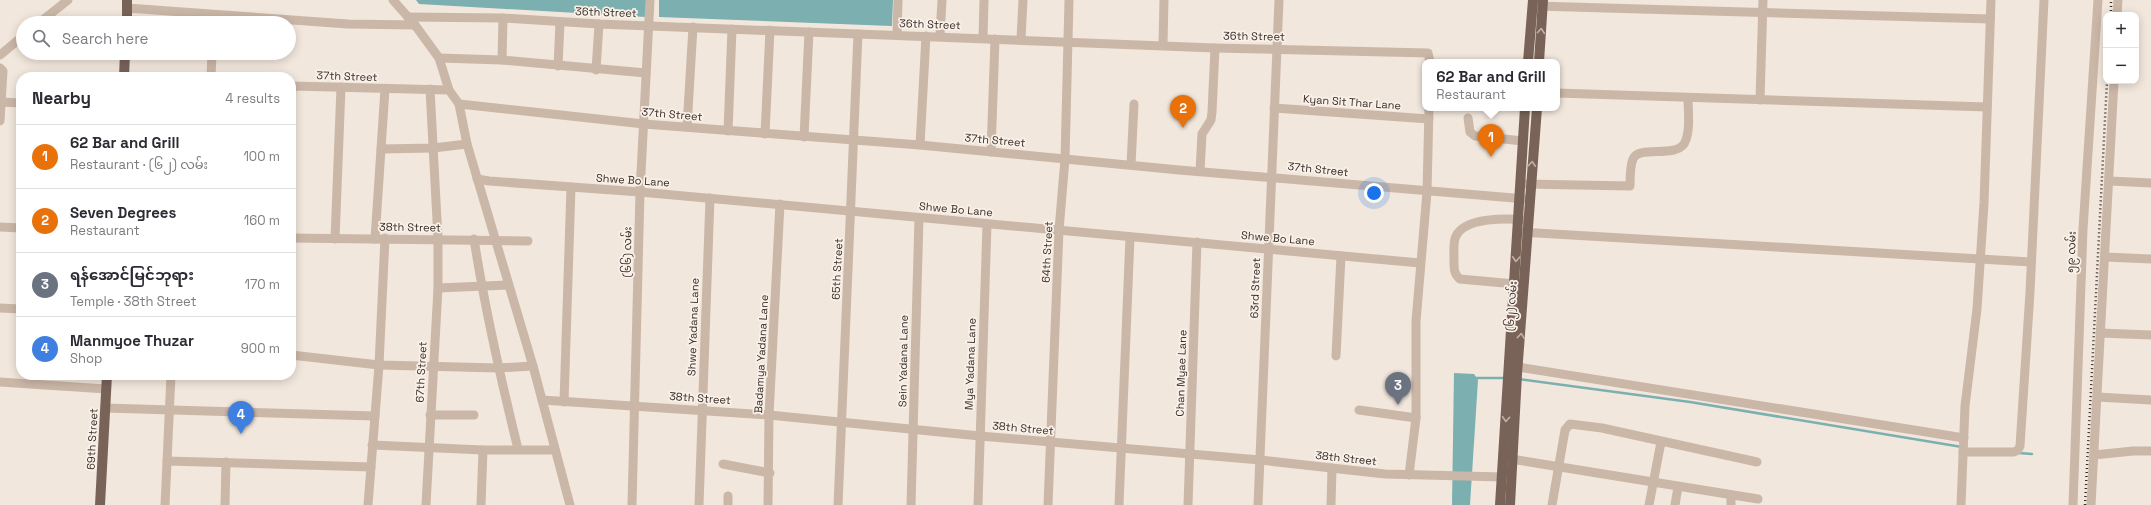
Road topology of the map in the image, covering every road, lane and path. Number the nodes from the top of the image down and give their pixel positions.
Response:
1 (68, 0) edge
2 (393, 0) edge
3 (650, 0) edge
4 (898, 0) edge
5 (942, 0) edge
6 (984, 0) edge
7 (1023, 0) edge
8 (1069, 0) edge
9 (1164, 0) edge
10 (1279, 0) edge
11 (1763, 0) edge
12 (1991, 0) edge
13 (2044, 0) edge
14 (2098, 0) edge
15 (2118, 0) edge
16 (1532, 3) edge
17 (1543, 3) edge
18 (127, 4) edge
19 (1763, 12) junction
20 (2117, 12) edge
21 (48, 16) edge
22 (127, 16) edge
23 (195, 16) edge
24 (408, 17) junction
25 (504, 18) junction
26 (1990, 19) junction
27 (296, 22) edge
28 (560, 23) junction
29 (599, 24) junction
30 (415, 25) junction
31 (648, 26) junction
32 (693, 27) junction
33 (732, 29) junction
34 (770, 30) junction
35 (809, 32) junction
36 (858, 34) junction
37 (897, 35) junction
38 (926, 36) junction
39 (940, 36) junction
40 (983, 38) junction
41 (995, 39) junction
42 (1021, 40) junction
43 (16, 41) edge
44 (1067, 41) junction
45 (1163, 44) junction
46 (1215, 48) junction
47 (1277, 49) junction
48 (0, 54) edge
49 (439, 58) junction
50 (1430, 58) edge
51 (1528, 59) edge
52 (1539, 59) edge
53 (125, 60) edge
54 (212, 60) edge
55 (502, 60) junction
56 (558, 66) junction
57 (0, 68) edge
58 (596, 70) junction
59 (124, 72) edge
60 (211, 72) edge
61 (646, 73) junction
62 (2114, 84) edge
63 (296, 86) edge
64 (340, 87) junction
65 (385, 89) junction
66 (430, 89) junction
67 (449, 90) junction
68 (1560, 93) edge
69 (1688, 98) junction
70 (1760, 100) junction
71 (1, 102) edge
72 (16, 103) edge
73 (459, 104) junction
74 (1134, 104) dead end
75 (1987, 107) junction
76 (1274, 108) junction
77 (1429, 111) edge
78 (1525, 111) edge
79 (1537, 111) edge
80 (1468, 118) dead end
81 (1429, 119) junction
82 (0, 121) edge
83 (644, 124) junction
84 (687, 128) junction
85 (728, 131) junction
86 (765, 134) junction
87 (804, 137) junction
88 (852, 141) junction
89 (1523, 141) junction
90 (467, 144) junction
91 (920, 145) junction
92 (433, 148) junction
93 (381, 149) junction
94 (991, 152) junction
95 (1065, 159) junction
96 (1131, 165) junction
97 (1200, 171) junction
98 (1271, 177) junction
99 (477, 178) junction
100 (2110, 181) junction
101 (2151, 183) edge
102 (1526, 184) junction
103 (1630, 186) junction
104 (1640, 186) dead end
105 (571, 188) junction
106 (640, 192) junction
107 (1427, 192) junction
108 (710, 198) junction
109 (1525, 199) junction
110 (780, 204) junction
111 (851, 211) junction
112 (919, 218) junction
113 (1524, 220) junction
114 (987, 224) junction
115 (0, 227) edge
116 (16, 228) edge
117 (1059, 230) junction
118 (1523, 232) junction
119 (1130, 237) junction
120 (296, 238) edge
121 (380, 238) junction
122 (335, 239) junction
123 (438, 240) junction
124 (474, 240) junction
125 (494, 240) junction
126 (528, 241) dead end
127 (1197, 242) junction
128 (1268, 249) junction
129 (1341, 256) junction
130 (2105, 257) junction
131 (2151, 259) edge
132 (1979, 260) junction
133 (2031, 262) junction
134 (1420, 263) junction
135 (1515, 284) junction
136 (508, 285) junction
137 (481, 286) junction
138 (438, 288) junction
139 (0, 308) edge
140 (16, 309) edge
141 (2100, 333) junction
142 (2151, 335) edge
143 (296, 356) edge
144 (1336, 356) dead end
145 (379, 365) junction
146 (533, 366) junction
147 (433, 367) junction
148 (498, 368) junction
149 (1514, 375) junction
150 (107, 380) edge
151 (171, 380) edge
152 (0, 382) edge
153 (106, 389) junction
154 (2097, 397) junction
155 (542, 400) junction
156 (2151, 400) edge
157 (564, 402) junction
158 (635, 406) junction
159 (105, 408) junction
160 (170, 410) junction
161 (702, 410) junction
162 (1359, 410) dead end
163 (430, 415) junction
164 (474, 415) dead end
165 (375, 416) junction
166 (769, 416) junction
167 (1416, 418) junction
168 (841, 423) junction
169 (914, 429) junction
170 (980, 436) junction
171 (1051, 442) junction
172 (1661, 442) junction
173 (372, 445) junction
174 (1963, 445) junction
175 (429, 448) junction
176 (518, 449) junction
177 (1121, 449) junction
178 (482, 450) junction
179 (555, 450) junction
180 (2151, 451) edge
181 (1191, 454) junction
182 (2094, 455) junction
183 (1508, 459) junction
184 (1260, 460) junction
185 (167, 461) junction
186 (226, 462) junction
187 (1757, 462) dead end
188 (724, 464) dead end
189 (1557, 466) junction
190 (371, 467) junction
191 (1332, 468) junction
192 (770, 473) junction
193 (1409, 475) junction
194 (1503, 477) junction
195 (1653, 483) junction
196 (1678, 487) junction
197 (1731, 495) junction
198 (1758, 499) dead end
199 (100, 505) edge
200 (164, 505) edge
201 (225, 505) edge
202 (368, 505) edge
203 (426, 505) edge
204 (481, 505) edge
205 (570, 505) edge
206 (632, 505) edge
207 (699, 505) edge
208 (768, 505) edge
209 (838, 505) edge
210 (911, 505) edge
211 (978, 505) edge
212 (1048, 505) edge
213 (1119, 505) edge
214 (1188, 505) edge
215 (1258, 505) edge
216 (1331, 505) edge
217 (1500, 505) edge
218 (1510, 505) edge
219 (1552, 505) edge
220 (1649, 505) edge
221 (1675, 505) edge
222 (1730, 505) edge
223 (1961, 505) edge
224 (2073, 505) edge
225 (2091, 505) edge

1 - 21 street
2 - 24 street
3 - 31 street, (၆၆) လမ်း
4 - 37 street
5 - 39 street
6 - 40 street
7 - 42 street
8 - 44 street, 64th Street
9 - 45 street
10 - 47 street, 63rd Street
11 - 19 street
12 - 26 street
13 - 133 street
14 - 224 street, ၅၉ လမ်း
15 - 20 street
16 - 17 street
16 - 51 main road
17 - 19 street
52 -> 17 main road
18 - 22 main road
18 - 23 street
19 - 26 street
19 - 70 street
24 - 25 street, 36th Street
24 - 30 street
25 - 28 street, 36th Street
25 - 55 street
26 - 75 street
27 - 30 street
28 - 29 street, 36th Street
28 - 56 street
29 - 31 street, 36th Street
29 - 58 street
30 - 49 street
31 - 32 street, 36th Street
31 - 61 street, (၆၆) လမ်း
32 - 33 street, 36th Street
32 - 84 street
33 - 34 street, 36th Street
33 - 85 street
34 - 35 street, 36th Street
34 - 86 street
35 - 36 street, 36th Street
35 - 87 street
36 - 37 street, 36th Street
36 - 88 street, 65th Street
37 - 38 street, 36th Street
38 - 39 street, 36th Street
38 - 91 street
39 - 40 street, 36th Street
40 - 41 street, 36th Street
41 - 42 street, 36th Street
41 - 94 street
42 - 44 street, 36th Street
43 - 48 street
44 - 45 street, 36th Street
44 - 95 street, 64th Street
45 - 46 street, 36th Street
46 - 47 street, 36th Street
46 - 97 street
47 - 50 street, 36th Street
47 - 76 street, 63rd Street
49 - 55 street
49 - 67 street
53 - 59 main road
54 - 60 street
55 - 56 street
56 - 58 street
57 - 71 street
58 - 61 street
61 - 83 street, (၆၆) လမ်း
62 - 100 street
63 - 64 street, 37th Street
64 - 65 street, 37th Street
64 - 122 street
65 - 66 street, 37th Street
65 - 93 street
66 - 67 street, 37th Street
66 - 92 street, 67th Street
67 - 73 street
68 - 69 street
69 - 70 street
69 - 103 street
70 - 75 street
71 - 72 street
71 - 82 street
73 - 83 street, 37th Street
73 - 90 street
74 - 96 street
75 - 132 street
76 - 81 street, Kyan Sit Thar Lane
76 - 98 street, 63rd Street
77 - 81 street
78 - 89 main road, (၆၂) လမ်း
102 -> 79 main road, (၆၂) လမ်း
80 - 89 street
81 - 107 street
83 - 84 street, 37th Street
83 - 106 street, (၆၆) လမ်း
84 - 85 street, 37th Street
85 - 86 street, 37th Street
86 - 87 street, 37th Street
87 - 88 street, 37th Street
88 - 91 street, 37th Street
88 - 111 street, 65th Street
89 - 102 main road, (၆၂) လမ်း
90 - 92 street
90 - 99 street
91 - 94 street, 37th Street
92 - 93 street
92 - 123 street, 67th Street
93 - 121 street
94 - 95 street, 37th Street
95 - 96 street, 37th Street
95 - 117 street, 64th Street
96 - 97 street, 37th Street
97 - 98 street, 37th Street
98 - 107 street, 37th Street
98 - 128 street, 63rd Street
99 - 105 street, Shwe Bo Lane
99 - 125 street
100 - 101 street
100 - 130 street
102 - 103 street
102 - 109 main road, (၆၂) လမ်း
103 - 104 street
105 - 106 street, Shwe Bo Lane
105 - 157 street
106 - 108 street, Shwe Bo Lane
106 - 158 street, (၆၆) လမ်း
107 - 109 street, 37th Street
107 - 134 street
108 - 110 street, Shwe Bo Lane
108 - 161 street, Shwe Yadana Lane
109 - 113 main road, (၆၂) လမ်း
110 - 111 street, Shwe Bo Lane
110 - 166 street, Badamya Yadana Lane
111 - 112 street, Shwe Bo Lane
111 - 168 street, 65th Street
112 - 114 street, Shwe Bo Lane
112 - 169 street, Sein Yadana Lane
113 - 118 main road, (၆၂) လမ်း
113 - 135 street
114 - 117 street, Shwe Bo Lane
114 - 170 street, Mya Yadana Lane
115 - 116 street
117 - 119 street, Shwe Bo Lane
117 - 171 street, 64th Street
118 - 132 street
118 -> 135 main road, (၆၂) လမ်း
149 -> 118 main road, (၆၂) လမ်း
119 - 127 street, Shwe Bo Lane
119 - 177 street
120 - 122 street, 38th Street
121 - 122 street, 38th Street
121 - 123 street, 38th Street
121 - 145 street
123 - 124 street, 38th Street
123 - 138 street, 67th Street
124 - 125 street, 38th Street
124 - 137 street
125 - 126 street, 38th Street
125 - 136 street
127 - 128 street, Shwe Bo Lane
127 - 181 street, Chan Myae Lane
128 - 129 street, Shwe Bo Lane
128 - 184 street, 63rd Street
129 - 134 street, Shwe Bo Lane
129 - 144 street
130 - 131 street
130 - 141 street
132 - 133 street
132 - 174 street
133 - 174 street
134 - 167 street
135 - 149 main road, (၆၂) လမ်း
136 - 137 street
136 - 146 street
137 - 138 street
137 - 148 street
138 - 147 street, 67th Street
139 - 140 street
141 - 142 street
141 - 154 street
143 - 145 street
145 - 147 street
145 - 165 street
146 - 148 street
146 - 155 street
147 - 148 street
147 - 163 street, 67th Street
148 - 176 street
149 - 174 street
149 - 183 main road, (၆၂) လမ်း
150 - 153 main road, 69th Street
151 - 160 street
152 - 153 street
153 - 159 main road, 69th Street
154 - 156 street
154 - 182 street
155 - 157 street, 38th Street
155 - 179 street
157 - 158 street, 38th Street
158 - 161 street, 38th Street
158 - 206 street, (၆၆) လမ်း
159 - 160 street
159 - 199 main road, 69th Street
160 - 165 street
160 - 185 street
161 - 166 street, 38th Street
161 - 207 street, Shwe Yadana Lane
162 - 167 street
163 - 164 street
163 - 175 street, 67th Street
165 - 173 street
166 - 168 street, 38th Street
166 - 192 street, Badamya Yadana Lane
167 - 193 street
168 - 169 street, 38th Street
168 - 209 street, 65th Street
169 - 170 street, 38th Street
169 - 210 street, Sein Yadana Lane
170 - 171 street, 38th Street
170 - 211 street, Mya Yadana Lane
171 - 177 street, 38th Street
171 - 212 street, 64th Street
172 - 187 street
172 - 189 street
172 - 195 street
173 - 175 street
173 - 190 street
174 - 223 street
175 - 178 street
175 - 203 street, 67th Street
176 - 178 street
176 - 179 street
177 - 181 street, 38th Street
177 - 213 street
178 - 204 street
179 - 205 street
180 - 182 street
181 - 184 street, 38th Street
181 - 214 street, Chan Myae Lane
182 - 225 street
183 - 189 street
183 - 194 main road, (၆၂) လမ်း
183 - 218 main road, (၆၂) လမ်း
184 - 191 street, 38th Street
184 - 215 street, 63rd Street
185 - 186 street
185 - 200 street
186 - 190 street
186 - 201 street
188 - 192 street
189 - 195 street
189 - 219 street
190 - 202 street
191 - 193 street, 38th Street
191 - 216 street
192 - 208 street, Badamya Yadana Lane
193 - 194 street, 38th Street
194 - 217 main road, (၆၂) လမ်း
195 - 196 street
195 - 220 street
196 - 197 street
196 - 221 street
197 - 198 street
197 - 222 street

